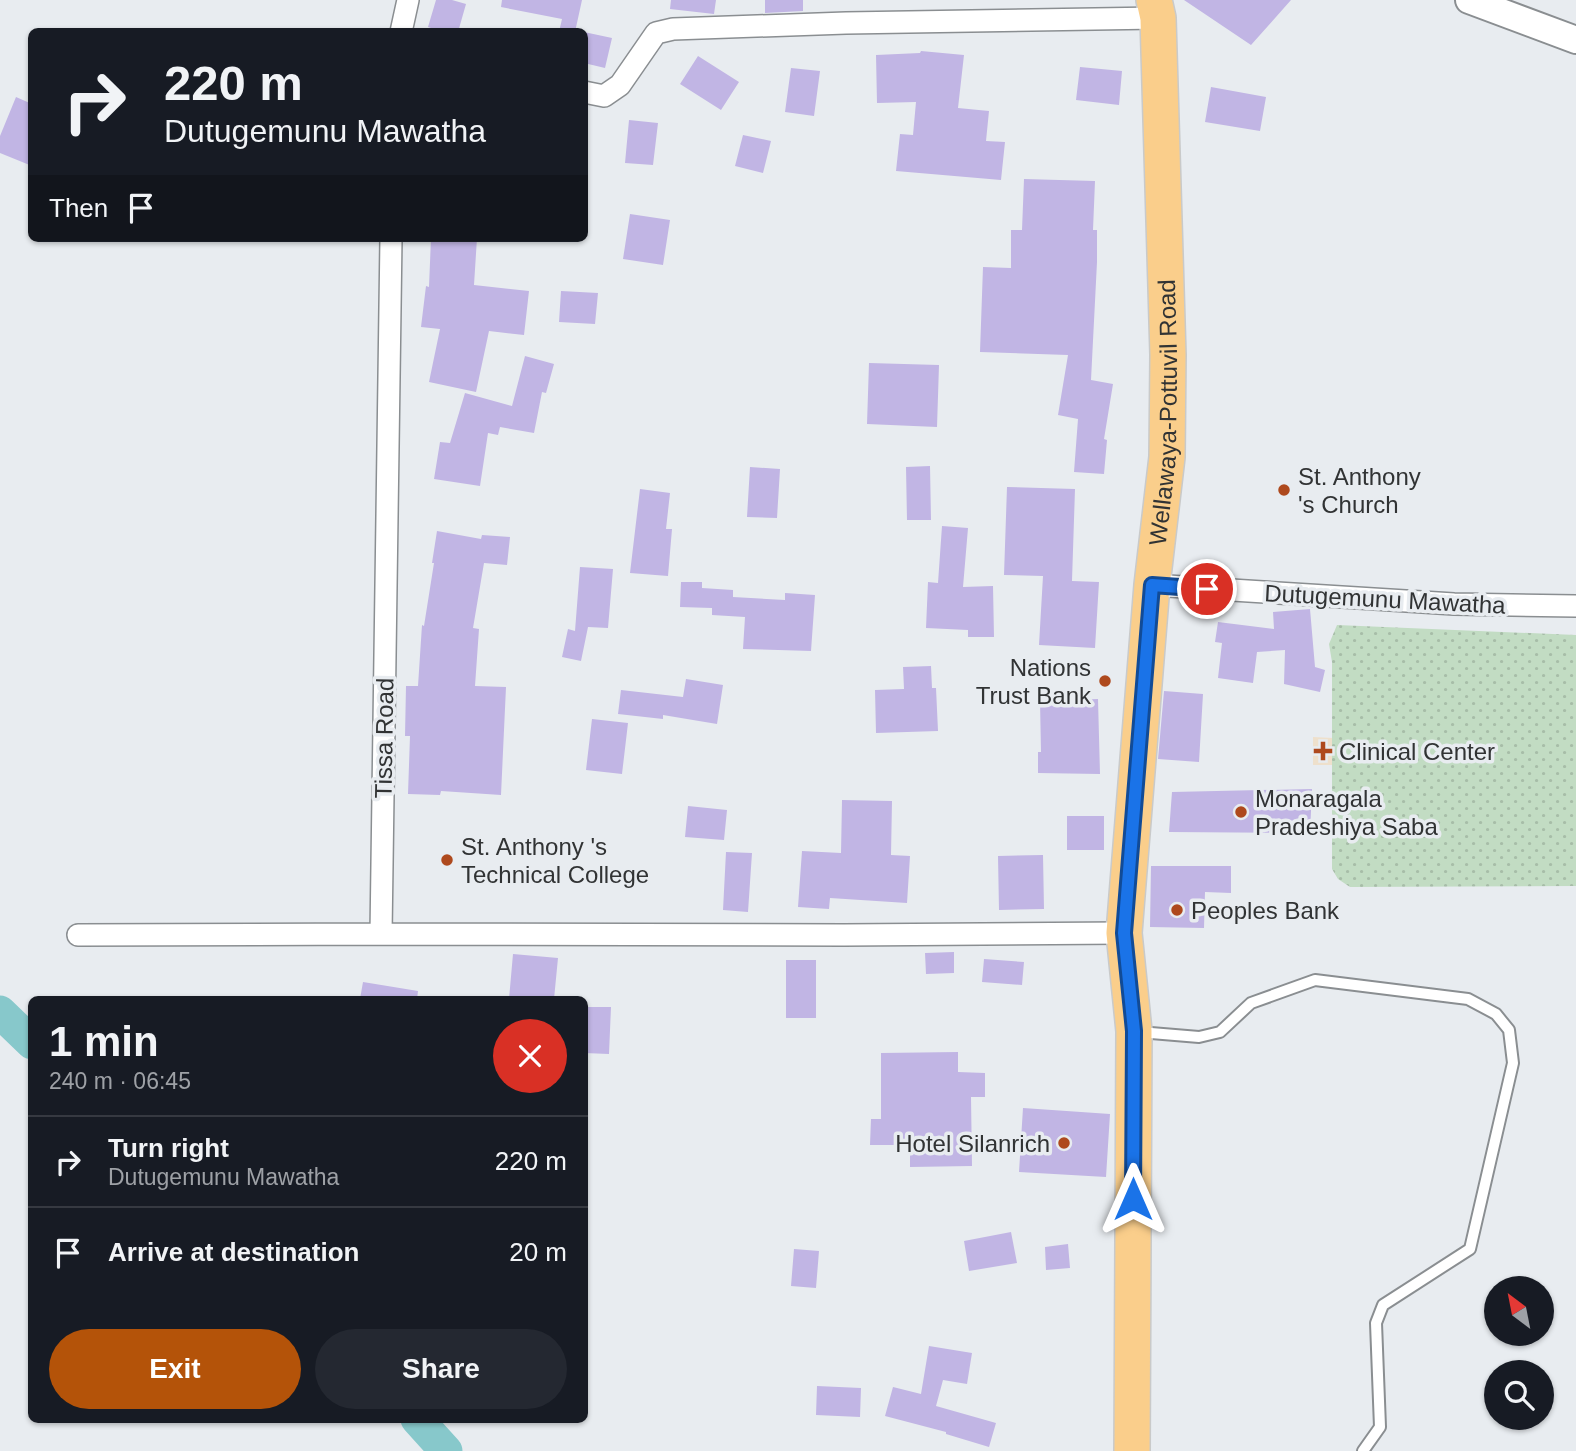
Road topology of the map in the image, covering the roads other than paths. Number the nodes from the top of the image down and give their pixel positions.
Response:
1 (408, 0) edge
2 (1469, 0) edge
3 (1156, 9) edge
4 (402, 28) edge
5 (1576, 40) edge
6 (588, 93) edge
7 (391, 242) edge
8 (1152, 585) junction
9 (1576, 606) edge
10 (1124, 933) junction
11 (381, 934) junction
12 (78, 935) dead end
13 (1134, 1031) junction
14 (1132, 1451) edge
15 (1363, 1451) edge

1 - 4 street
2 - 5 street
3 - 6 street
3 - 8 highway, Wellawaya-Pottuvil Road
7 - 11 street, Tissa Road
8 - 9 street, Dutugemunu Mawatha
8 - 10 highway, Wellawaya-Pottuvil Road
10 - 11 street
10 - 13 highway, Wellawaya-Pottuvil Road
11 - 12 street
13 - 14 highway, Wellawaya-Pottuvil Road
13 - 15 lane

